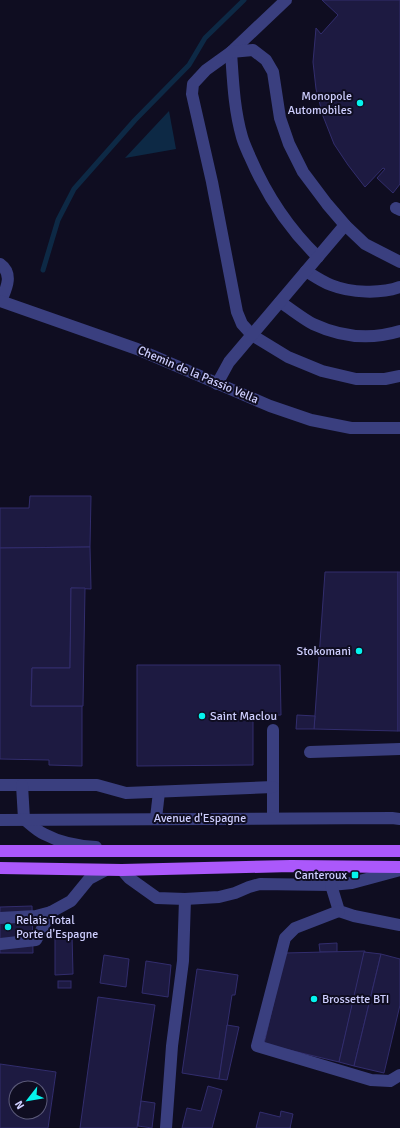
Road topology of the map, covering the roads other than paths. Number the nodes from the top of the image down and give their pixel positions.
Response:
1 (286, 0) edge
2 (231, 52) junction
3 (345, 225) junction
4 (318, 257) junction
5 (400, 262) edge
6 (0, 264) edge
7 (306, 271) junction
8 (400, 287) edge
9 (0, 301) edge
10 (280, 302) junction
11 (400, 331) edge
12 (252, 335) junction
13 (400, 376) edge
14 (217, 384) junction
15 (400, 428) edge
16 (272, 730) dead end
17 (400, 749) edge
18 (310, 752) dead end
19 (0, 785) edge
20 (22, 785) junction
21 (273, 787) junction
22 (159, 792) junction
23 (156, 818) junction
24 (273, 818) junction
25 (24, 819) junction
26 (400, 819) edge
27 (0, 820) edge
28 (139, 850) junction
29 (0, 851) edge
30 (400, 851) edge
31 (400, 867) edge
32 (0, 868) edge
33 (106, 870) junction
34 (122, 870) junction
35 (400, 870) edge
36 (331, 885) junction
37 (185, 899) junction
38 (339, 911) junction
39 (50, 912) junction
40 (0, 918) edge
41 (400, 925) edge
42 (0, 944) edge
43 (400, 1075) edge
44 (166, 1128) edge

1 - 2 street
2 - 3 street
2 - 4 street
2 - 12 street
3 - 4 street
3 - 5 street
4 - 7 street
6 - 9 street
7 - 8 street
7 - 10 street
9 - 14 street, Chemin de la Passio Vella
10 - 11 street
10 - 12 street
12 - 13 street
12 - 14 street
14 - 15 street, Chemin de la Passio Vella
16 - 21 street
17 - 18 street
19 - 20 street
20 - 22 street
20 - 25 street
21 - 22 street
21 - 24 street
22 - 23 street
23 - 24 street, Avenue d'Espagne
23 - 25 street, Avenue d'Espagne
24 - 26 street, Avenue d'Espagne
25 - 27 street, Avenue d'Espagne
25 - 28 street
28 - 29 main road
28 - 30 main road
31 - 34 main road
32 - 33 main road
33 - 34 main road
33 - 39 street
34 - 37 street
35 - 36 street
36 - 37 street
36 - 38 street
37 - 44 street
38 - 41 street
38 - 43 street
39 - 40 street
39 - 42 street

